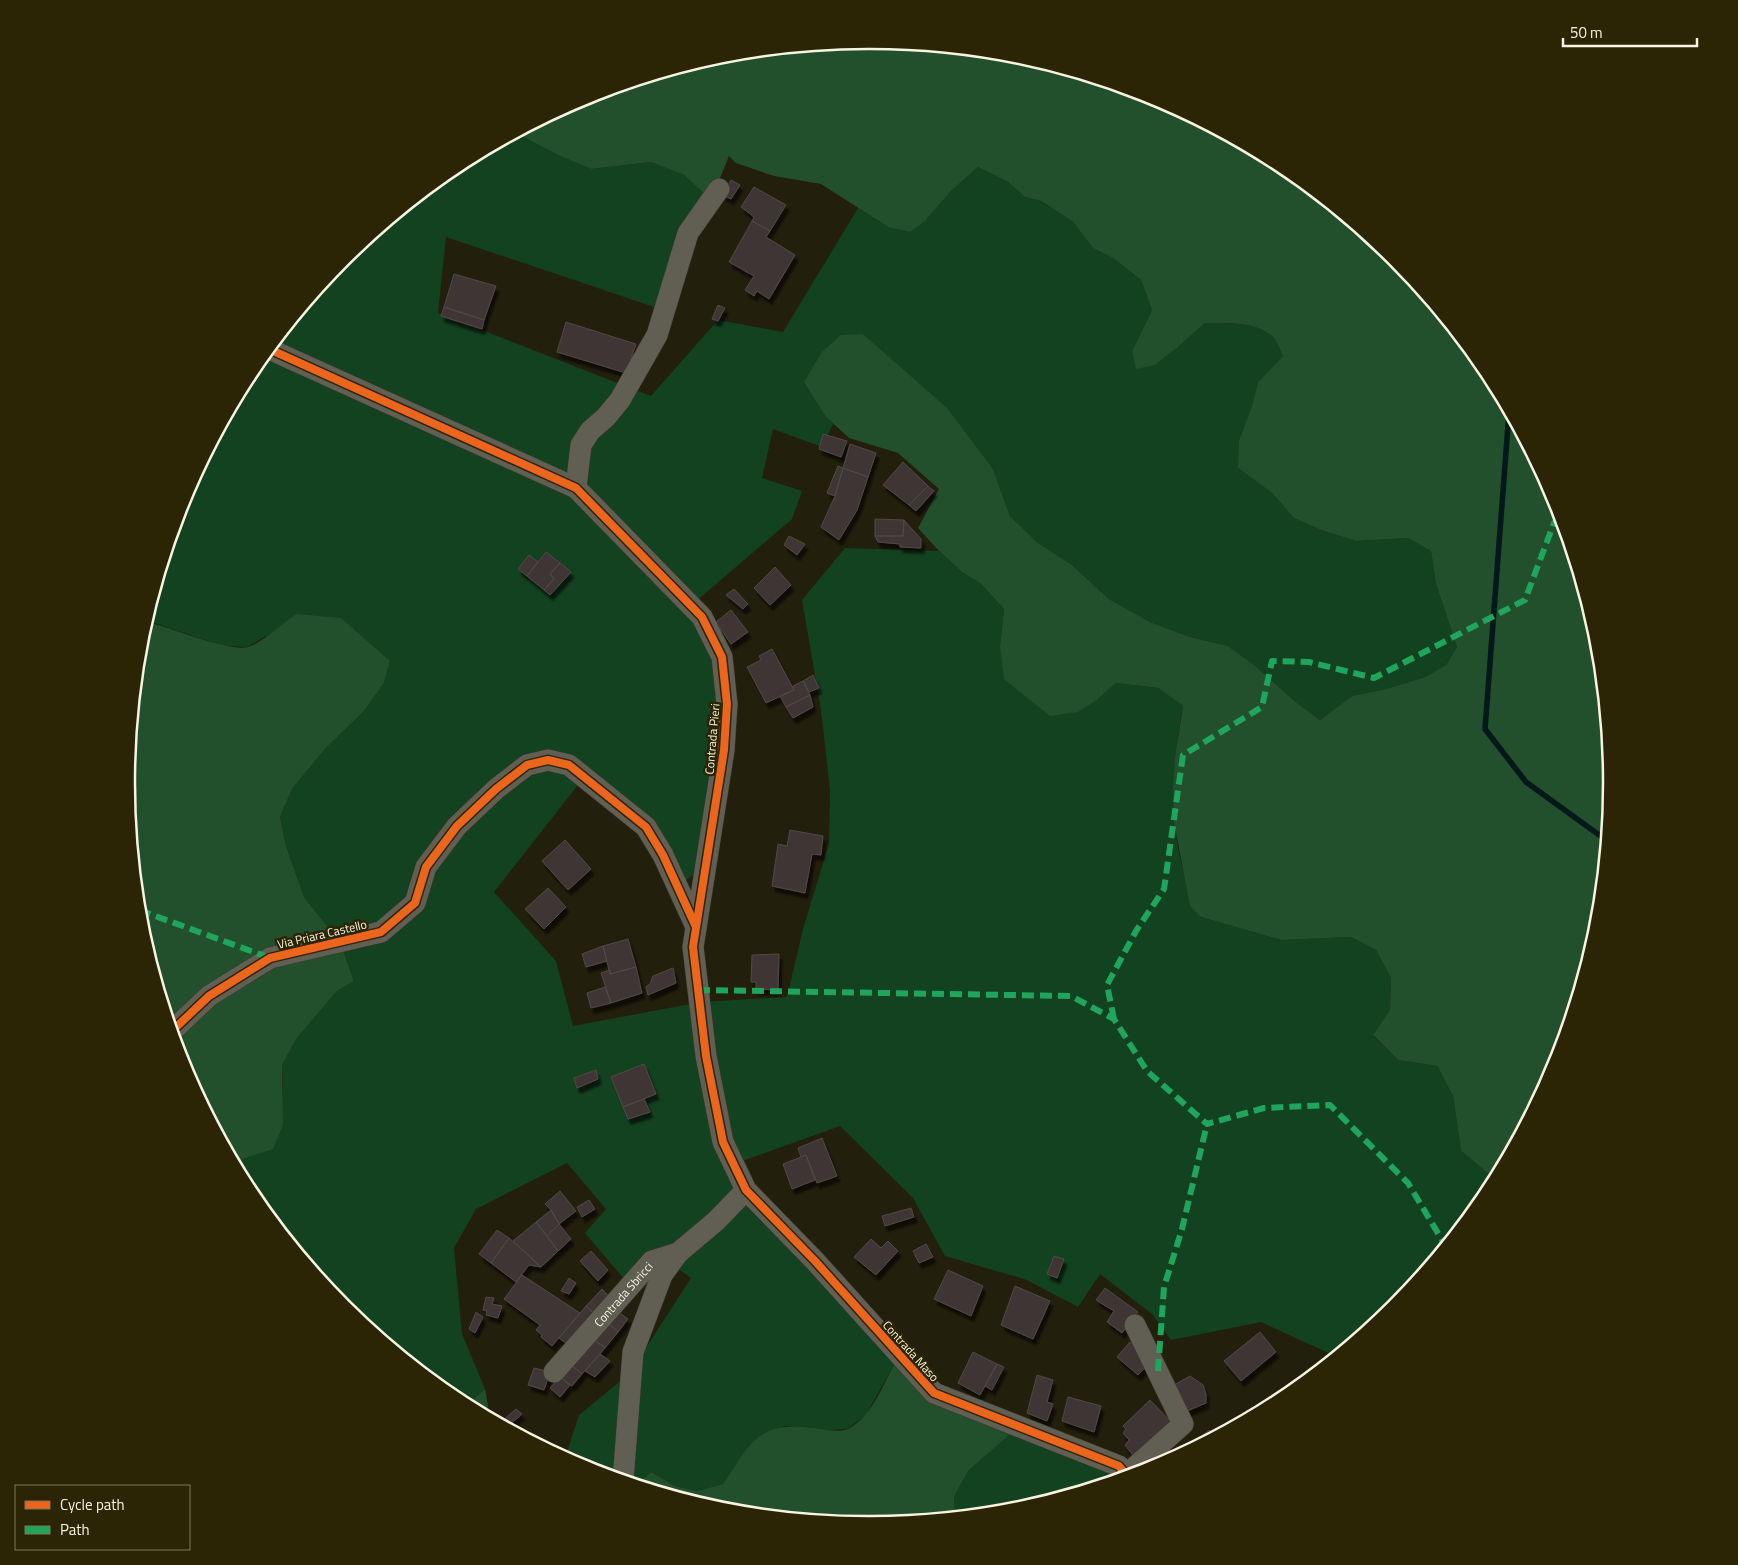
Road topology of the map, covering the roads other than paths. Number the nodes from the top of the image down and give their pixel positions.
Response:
1 (719, 189) dead end
2 (276, 352) edge
3 (576, 488) junction
4 (663, 855) junction
5 (703, 881) junction
6 (696, 927) junction
7 (177, 1026) edge
8 (746, 1190) junction
9 (678, 1253) junction
10 (1135, 1325) dead end
11 (554, 1372) dead end
12 (1140, 1464) edge
13 (1123, 1470) edge
14 (624, 1473) edge

1 - 3 street
2 - 3 street
3 - 5 street, Contrada Pieri
4 - 5 street
4 - 6 street, Via Priara Castello
4 - 7 street, Via Priara Castello
5 - 6 street, Contrada Pieri
6 - 8 street, Contrada Maso
8 - 9 street, Contrada Sbricci
8 - 13 street, Contrada Maso
9 - 11 street, Contrada Sbricci
9 - 14 street
10 - 12 street

